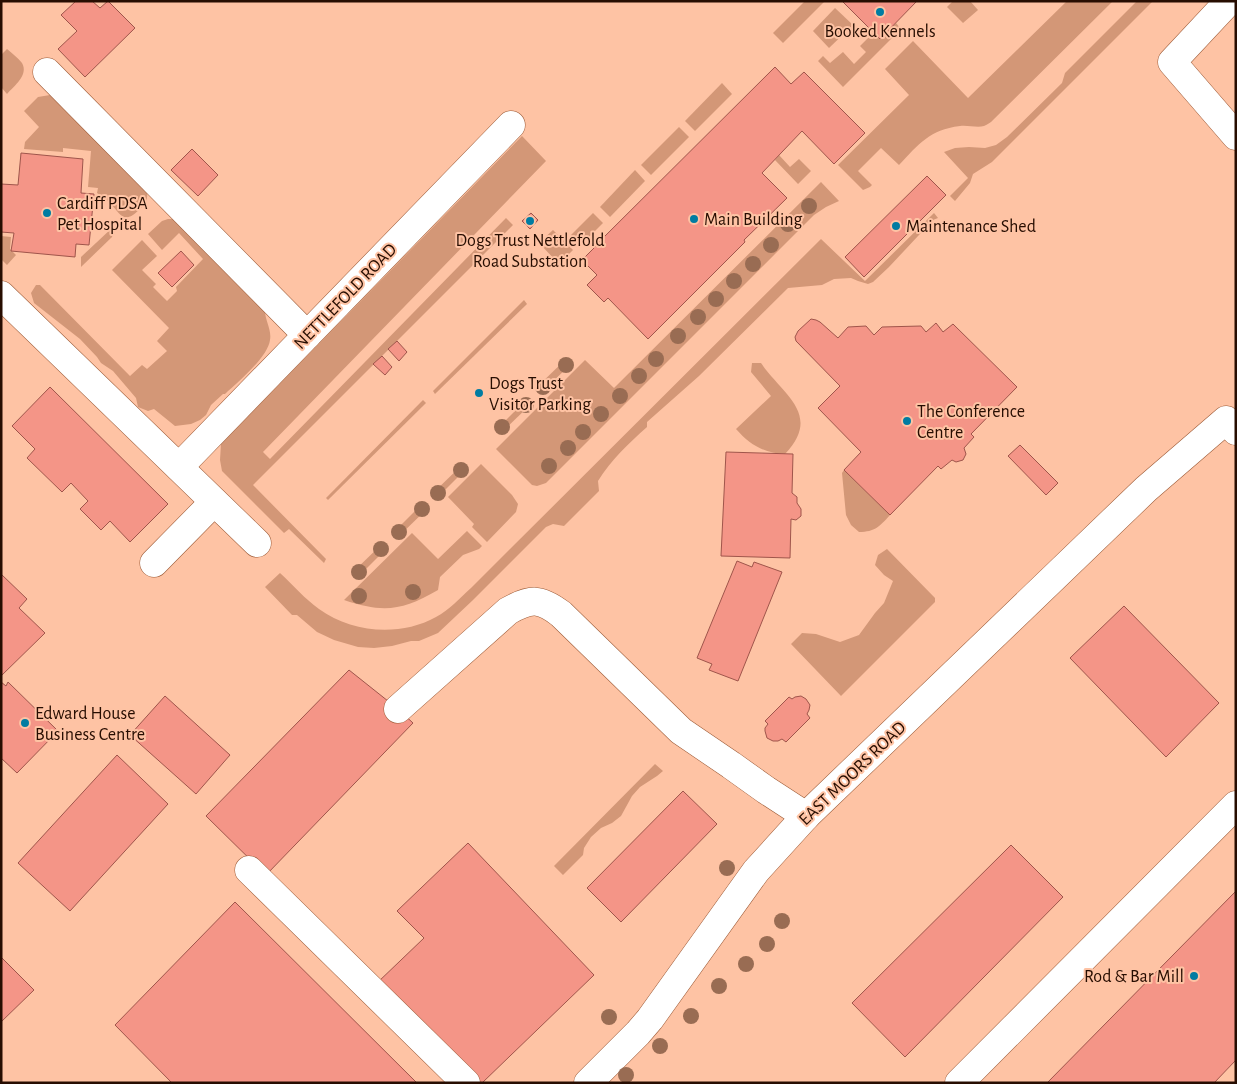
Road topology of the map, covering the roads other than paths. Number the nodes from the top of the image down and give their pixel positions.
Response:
1 (1229, 1) edge
2 (47, 72) dead end
3 (511, 125) dead end
4 (1236, 136) edge
5 (1, 295) edge
6 (307, 336) junction
7 (1232, 422) edge
8 (179, 467) junction
9 (214, 502) junction
10 (257, 543) dead end
11 (154, 563) dead end
12 (398, 709) dead end
13 (1236, 805) edge
14 (806, 816) junction
15 (249, 870) dead end
16 (466, 1083) edge
17 (588, 1083) edge
18 (959, 1083) edge

1 - 4 street
2 - 6 street
3 - 6 street, NETTLEFOLD ROAD
5 - 8 street
6 - 8 street, NETTLEFOLD ROAD
7 - 14 street, EAST MOORS ROAD
8 - 9 street
9 - 10 street
9 - 11 street
12 - 14 street
13 - 18 street
14 - 17 street, EAST MOORS ROAD
15 - 16 street

